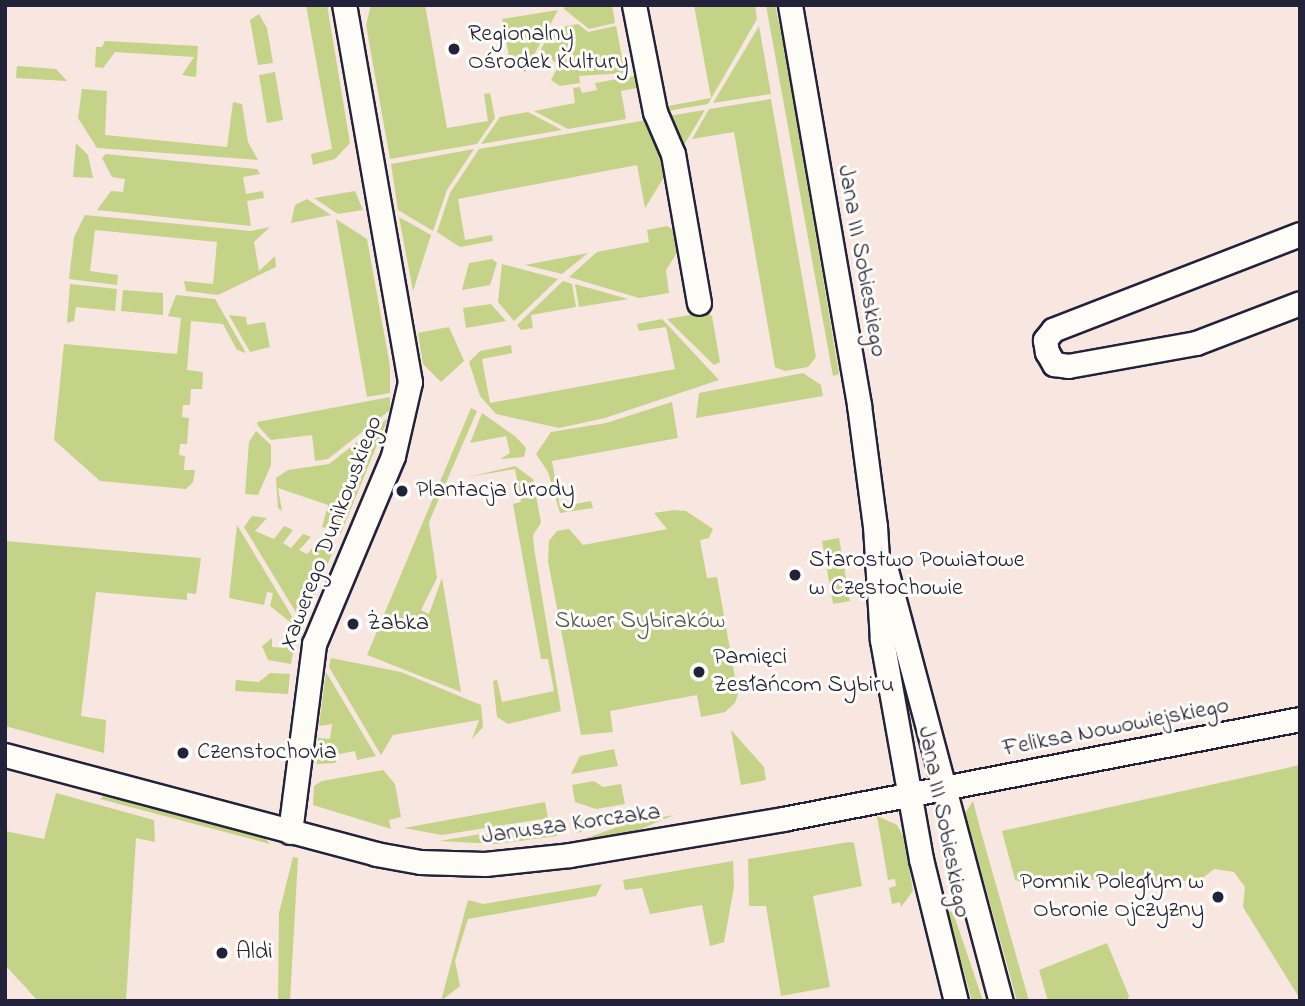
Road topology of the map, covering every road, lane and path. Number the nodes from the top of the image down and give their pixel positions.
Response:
1 (344, 5) edge
2 (634, 5) edge
3 (790, 5) edge
4 (1300, 234) edge
5 (699, 303) dead end
6 (1300, 303) edge
7 (875, 526) junction
8 (1300, 719) edge
9 (5, 755) edge
10 (943, 789) junction
11 (911, 795) junction
12 (290, 832) junction
13 (956, 1001) edge
14 (1001, 1001) edge

1 - 12 street, Xawerego Dunikowskiego
2 - 5 street
3 - 7 street, Jana III Sobieskiego
4 - 6 street
7 - 10 street, Jana III Sobieskiego
7 - 11 street, Jana III Sobieskiego
8 - 10 street, Feliksa Nowowiejskiego
9 - 12 street, Janusza Korczaka
10 - 11 street, Janusza Korczaka
10 - 14 street, Jana III Sobieskiego
11 - 12 street, Janusza Korczaka
11 - 13 street, Jana III Sobieskiego

